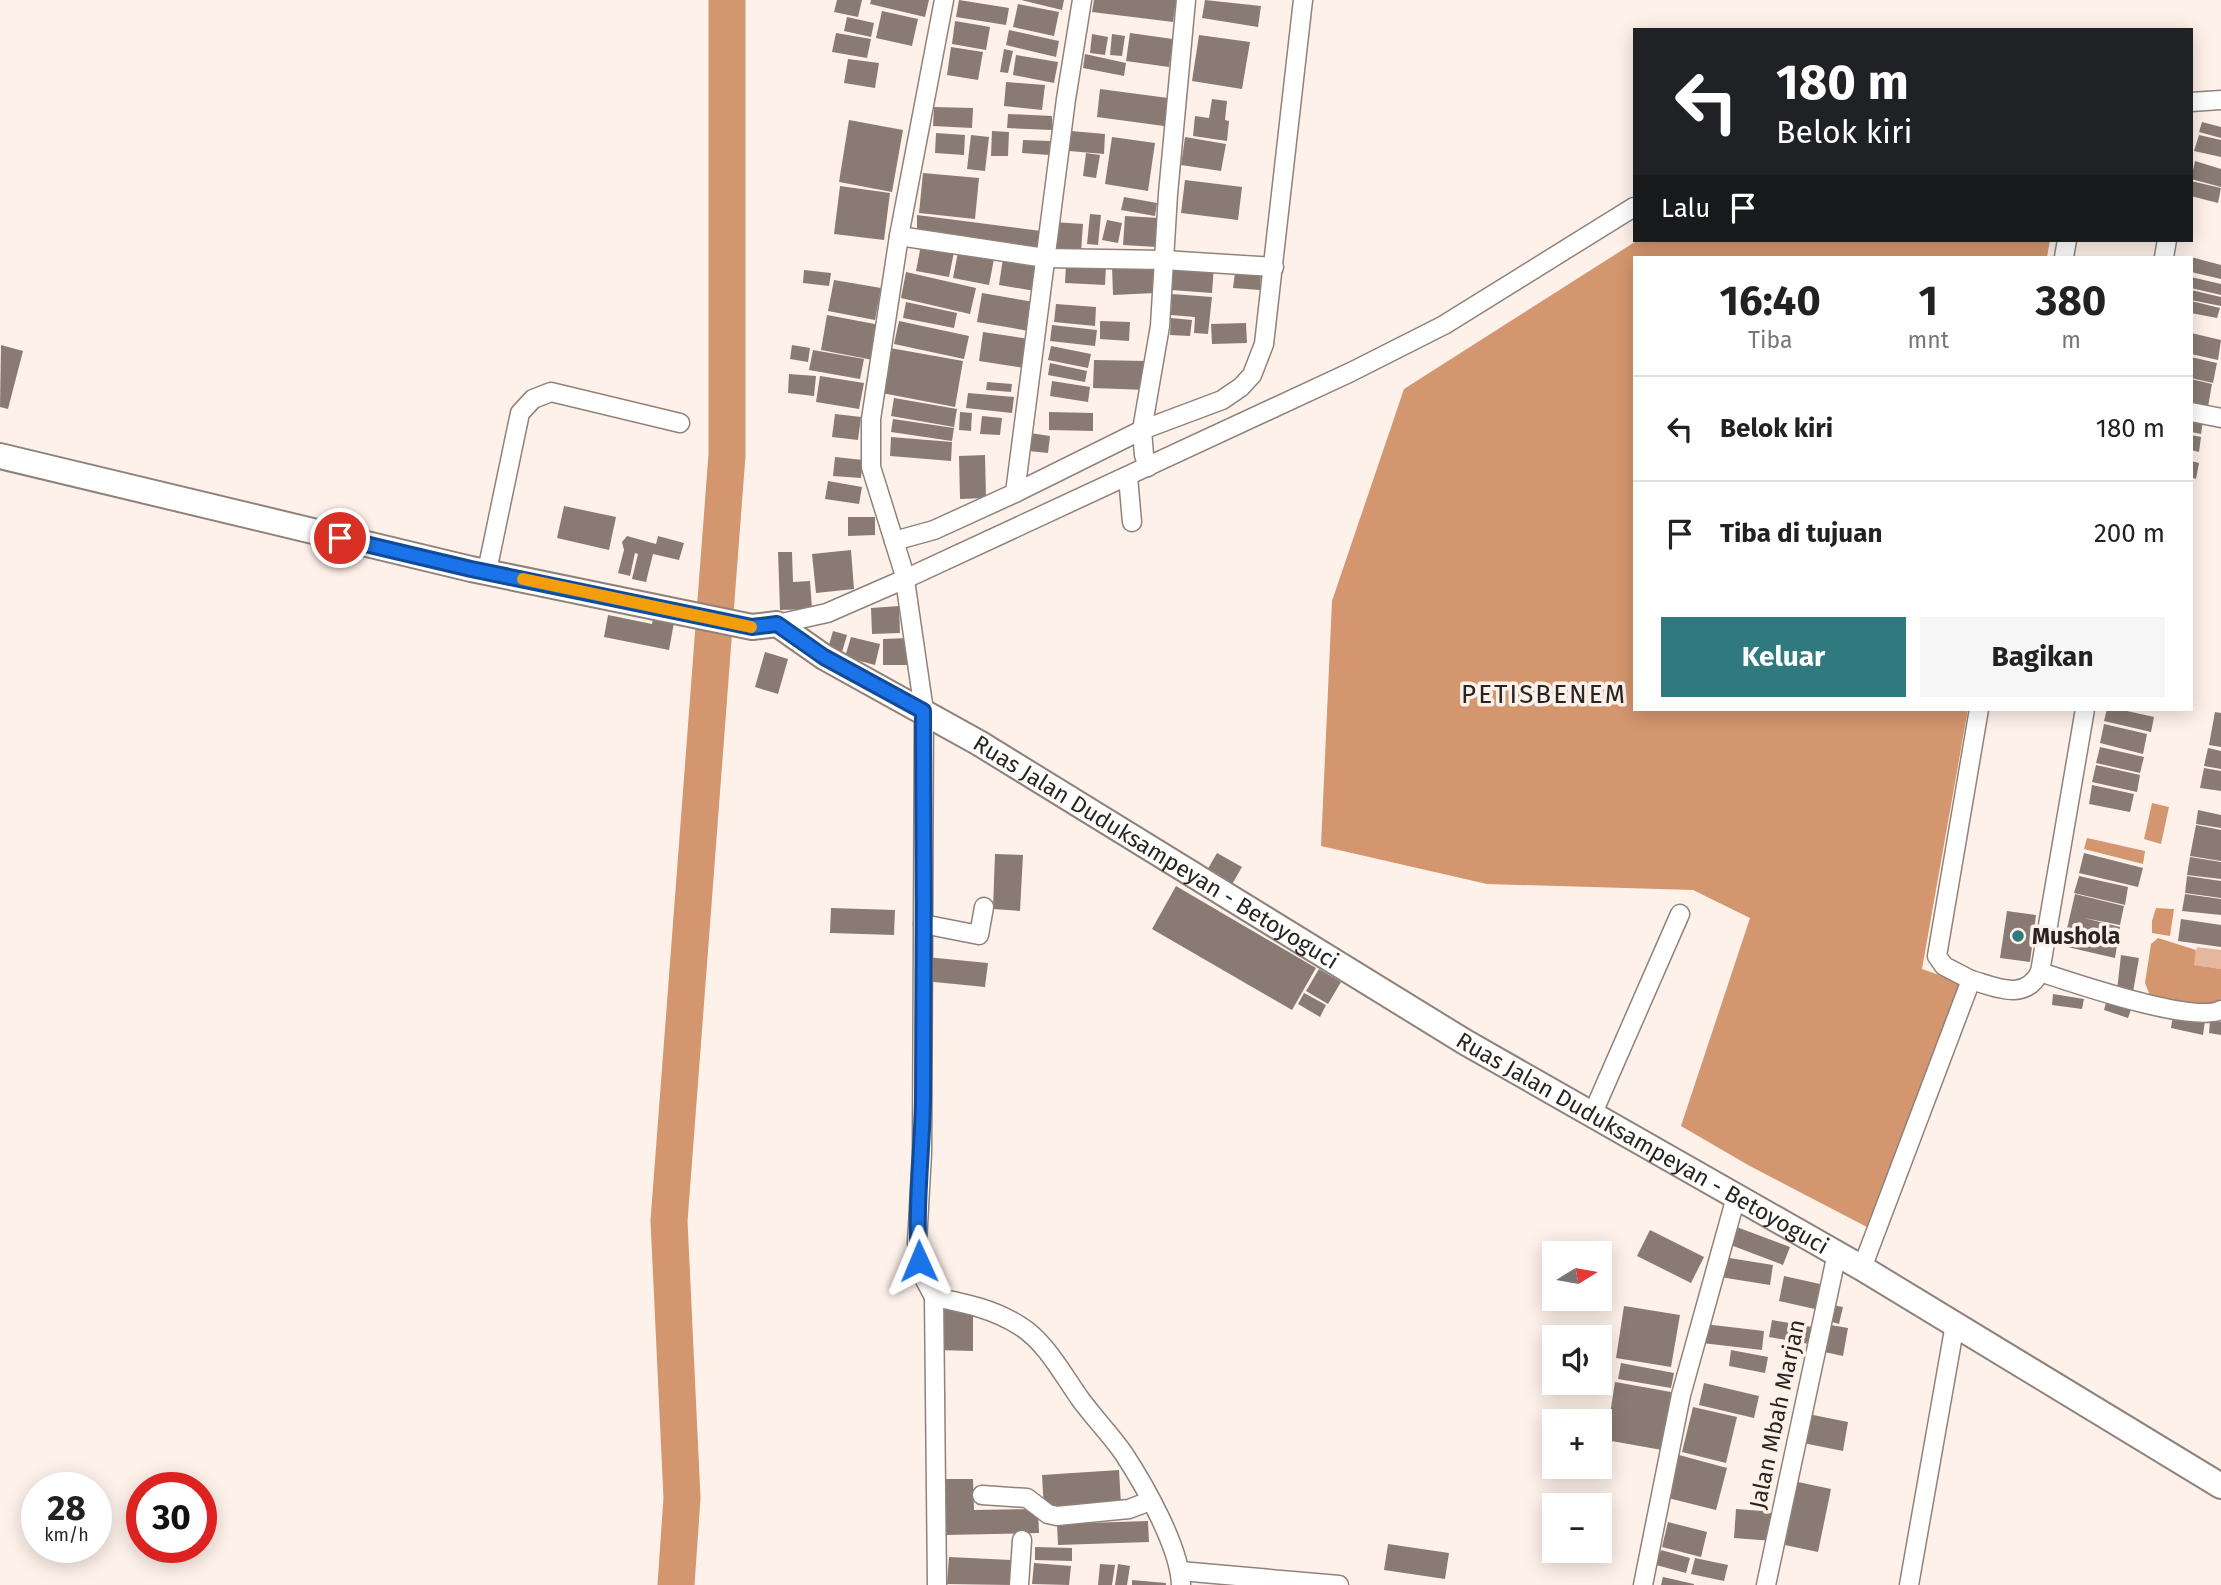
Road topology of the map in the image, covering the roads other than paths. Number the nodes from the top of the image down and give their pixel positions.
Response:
1 (944, 0) edge
2 (1082, 0) edge
3 (1186, 0) edge
4 (1303, 0) edge
5 (2221, 100) edge
6 (2193, 103) edge
7 (1633, 208) edge
8 (900, 236) junction
9 (1045, 258) junction
10 (1164, 260) junction
11 (1274, 267) junction
12 (2193, 412) edge
13 (2221, 418) edge
14 (680, 424) dead end
15 (1144, 448) junction
16 (0, 456) edge
17 (1128, 477) junction
18 (1015, 493) junction
19 (1132, 522) dead end
20 (900, 562) junction
21 (487, 571) junction
22 (777, 624) junction
23 (923, 711) junction
24 (1979, 711) edge
25 (2085, 711) edge
26 (984, 907) dead end
27 (1680, 914) dead end
28 (923, 924) junction
29 (2040, 972) junction
30 (1971, 980) junction
31 (2221, 1010) edge
32 (1592, 1115) junction
33 (1735, 1197) junction
34 (1837, 1253) junction
35 (1862, 1268) junction
36 (934, 1297) junction
37 (1955, 1324) junction
38 (2221, 1486) edge
39 (982, 1495) dead end
40 (1150, 1501) junction
41 (1022, 1540) dead end
42 (1180, 1578) edge
43 (937, 1585) edge
44 (1019, 1585) edge
45 (1339, 1585) edge
46 (1643, 1585) edge
47 (1766, 1585) edge
48 (1909, 1585) edge

1 - 8 street
2 - 9 street
3 - 10 street
4 - 11 street
5 - 6 street
7 - 15 street
8 - 9 street
8 - 20 street
9 - 10 street
9 - 18 street
10 - 11 street
10 - 15 street
11 - 15 street
12 - 13 street
14 - 21 street
15 - 17 street
15 - 18 street
16 - 21 main road
17 - 19 street
17 - 20 street
18 - 20 street
20 - 22 street
20 - 23 street
21 - 22 main road
22 - 23 main road, Ruas Jalan Duduksampeyan - Betoyoguci
23 - 28 street
23 - 32 main road, Ruas Jalan Duduksampeyan - Betoyoguci
24 - 30 street
25 - 29 street
26 - 28 street
27 - 32 street
28 - 36 street
29 - 30 street
29 - 31 street
30 - 35 street
32 - 33 main road, Ruas Jalan Duduksampeyan - Betoyoguci
33 - 34 main road, Ruas Jalan Duduksampeyan - Betoyoguci
33 - 46 street
34 - 35 main road, Ruas Jalan Duduksampeyan - Betoyoguci
34 - 47 street, Jalan Mbah Marjan
35 - 37 main road, Ruas Jalan Duduksampeyan - Betoyoguci
36 - 40 street
36 - 43 street
37 - 38 main road, Ruas Jalan Duduksampeyan - Betoyoguci
37 - 48 street
39 - 40 street
40 - 42 street
41 - 44 street
42 - 45 street

